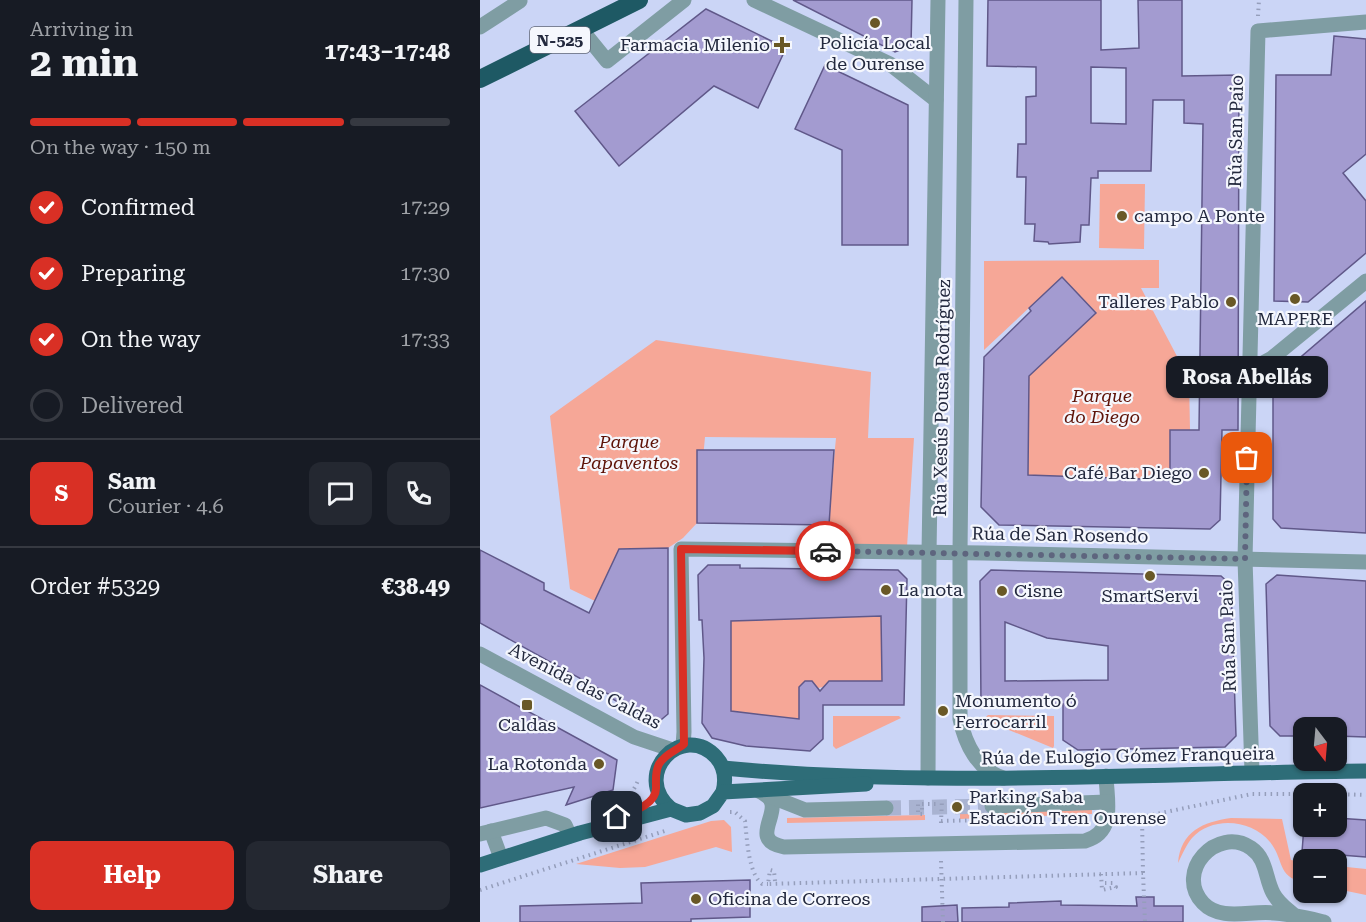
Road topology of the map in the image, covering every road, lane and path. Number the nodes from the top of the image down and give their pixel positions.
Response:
1 (639, 0) edge
2 (684, 0) edge
3 (754, 0) edge
4 (938, 0) edge
5 (966, 0) edge
6 (1259, 0) edge
7 (520, 1) edge
8 (1258, 12) dead end
9 (1366, 22) edge
10 (480, 27) edge
11 (581, 29) junction
12 (480, 79) edge
13 (936, 100) junction
14 (1366, 281) edge
15 (1250, 370) junction
16 (928, 553) junction
17 (960, 553) junction
18 (1245, 559) junction
19 (1366, 562) edge
20 (480, 654) edge
21 (678, 748) junction
22 (723, 768) junction
23 (1366, 771) edge
24 (1252, 772) junction
25 (1106, 776) junction
26 (639, 777) dead end
27 (928, 778) junction
28 (1003, 778) junction
29 (657, 790) junction
30 (723, 792) junction
31 (763, 793) junction
32 (1293, 794) edge
33 (1347, 794) edge
34 (1366, 795) edge
35 (1107, 802) junction
36 (992, 806) tunnel mouth
37 (886, 808) tunnel mouth
38 (922, 808) dead end
39 (671, 809) junction
40 (719, 815) dead end
41 (1142, 816) junction
42 (617, 817) junction
43 (1121, 818) dead end
44 (678, 827) dead end
45 (485, 832) edge
46 (941, 832) dead end
47 (577, 834) junction
48 (501, 858) junction
49 (941, 861) dead end
50 (480, 865) edge
51 (1143, 873) junction
52 (1101, 874) junction
53 (941, 879) junction
54 (775, 881) dead end
55 (1105, 883) dead end
56 (768, 884) junction
57 (480, 890) edge
58 (1295, 916) junction
59 (943, 922) edge
60 (1145, 922) edge
61 (1324, 922) edge

1 - 11 highway, N-525
2 - 11 street
3 - 13 street
4 - 13 street, Rúa Xesús Pousa Rodríguez
5 - 17 street, Rúa Xesús Pousa Rodríguez
6 - 8 path
7 - 10 street
9 - 15 street, Rúa San Paio
11 - 12 highway, N-525
13 - 16 street, Rúa Xesús Pousa Rodríguez
14 - 15 street
15 - 18 street, Rúa San Paio
16 - 17 street, Rúa de San Rosendo
16 - 21 street, Rúa de San Rosendo
16 - 27 street, Rúa Xesús Pousa Rodríguez
17 - 18 street, Rúa de San Rosendo
17 - 28 street, Rúa Xesús Pousa Rodríguez
18 - 19 street, Rúa de San Rosendo
18 - 24 street, Rúa San Paio
20 - 21 street, Avenida das Caldas
21 - 22 main road
21 - 29 main road
22 - 27 main road, Rúa de Eulogio Gómez Franqueira
22 - 30 main road
23 - 24 main road, Rúa de Eulogio Gómez Franqueira
24 - 25 main road, Rúa de Eulogio Gómez Franqueira
25 - 28 main road, Rúa de Eulogio Gómez Franqueira
25 - 35 street
26 - 42 path
27 - 28 main road, Rúa de Eulogio Gómez Franqueira
27 - 31 main road, Rúa de Eulogio Gómez Franqueira
29 - 39 main road
29 - 42 main road
30 - 31 main road, Rúa de Eulogio Gómez Franqueira
30 - 39 main road
31 - 35 street
31 - 37 street
32 - 41 path
33 - 34 path
35 - 36 street
38 - 46 path
39 - 47 main road
40 - 56 path
41 - 43 path
41 - 51 path
42 - 47 main road
44 - 57 path
45 - 47 street
45 - 48 street
47 - 48 main road
48 - 50 main road
49 - 53 path
51 - 52 path
51 - 60 path
52 - 53 path
52 - 55 path
53 - 56 path
53 - 59 path
54 - 56 path
58 - 58 street
58 - 61 street

